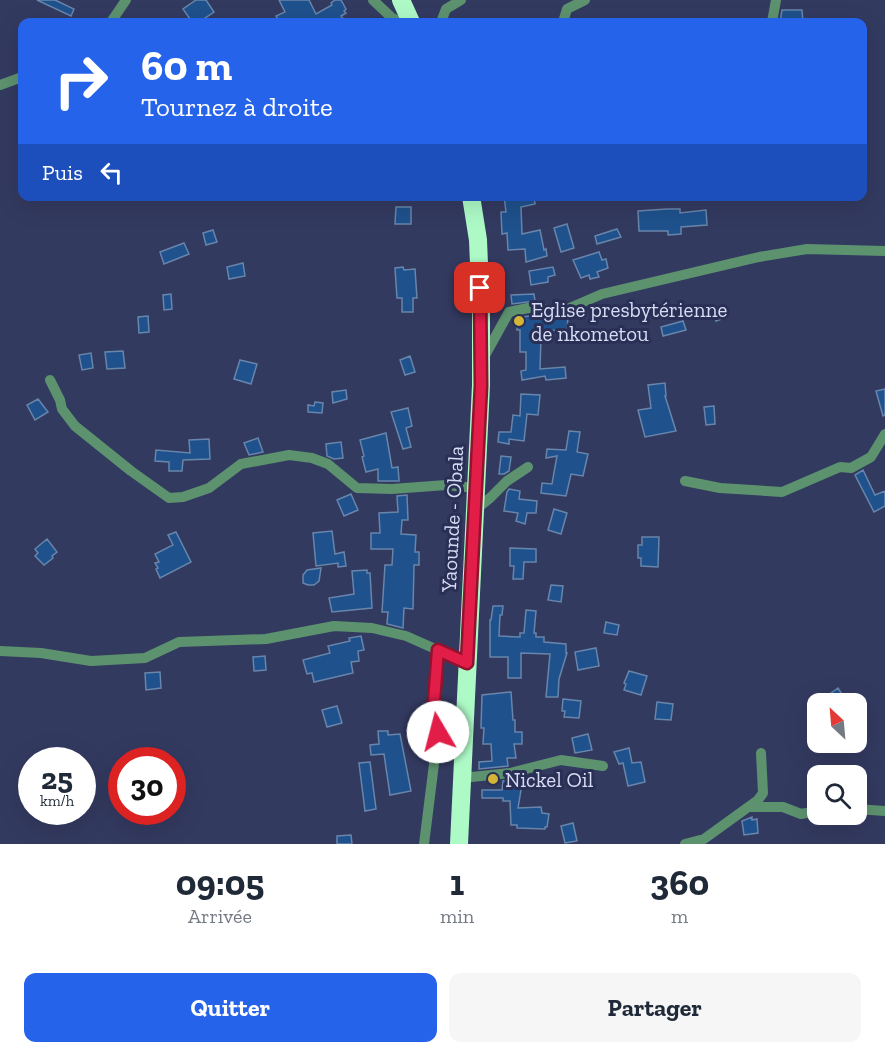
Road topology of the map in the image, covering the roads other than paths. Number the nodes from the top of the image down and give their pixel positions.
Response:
1 (126, 0) edge
2 (373, 0) edge
3 (401, 0) edge
4 (461, 0) edge
5 (585, 0) edge
6 (776, 0) edge
7 (114, 18) edge
8 (393, 18) edge
9 (409, 18) edge
10 (443, 18) edge
11 (564, 18) edge
12 (773, 18) edge
13 (18, 78) edge
14 (0, 85) edge
15 (472, 201) edge
16 (885, 251) edge
17 (481, 362) junction
18 (50, 380) dead end
19 (885, 434) edge
20 (528, 467) dead end
21 (686, 481) dead end
22 (476, 488) junction
23 (474, 511) junction
24 (438, 650) junction
25 (0, 651) edge
26 (467, 663) junction
27 (761, 753) dead end
28 (603, 766) dead end
29 (462, 777) junction
30 (748, 807) junction
31 (867, 810) edge
32 (885, 811) edge
33 (807, 813) edge
34 (424, 844) edge
35 (459, 844) edge
36 (685, 844) edge

1 - 7 street
2 - 8 street
3 - 9 highway
4 - 10 street
5 - 11 street
6 - 12 street
13 - 14 street
15 - 17 highway, Yaounde - Obala
16 - 17 street
17 - 22 highway, Yaounde - Obala
18 - 22 street
19 - 21 street
20 - 23 street
22 - 23 highway, Yaounde - Obala
23 - 26 highway, Yaounde - Obala
24 - 25 street
24 - 26 street
24 - 34 street
26 - 29 highway, Yaounde - Obala
27 - 30 street
28 - 29 street
29 - 35 highway, Yaounde - Obala
30 - 33 street
30 - 36 street
31 - 32 street

